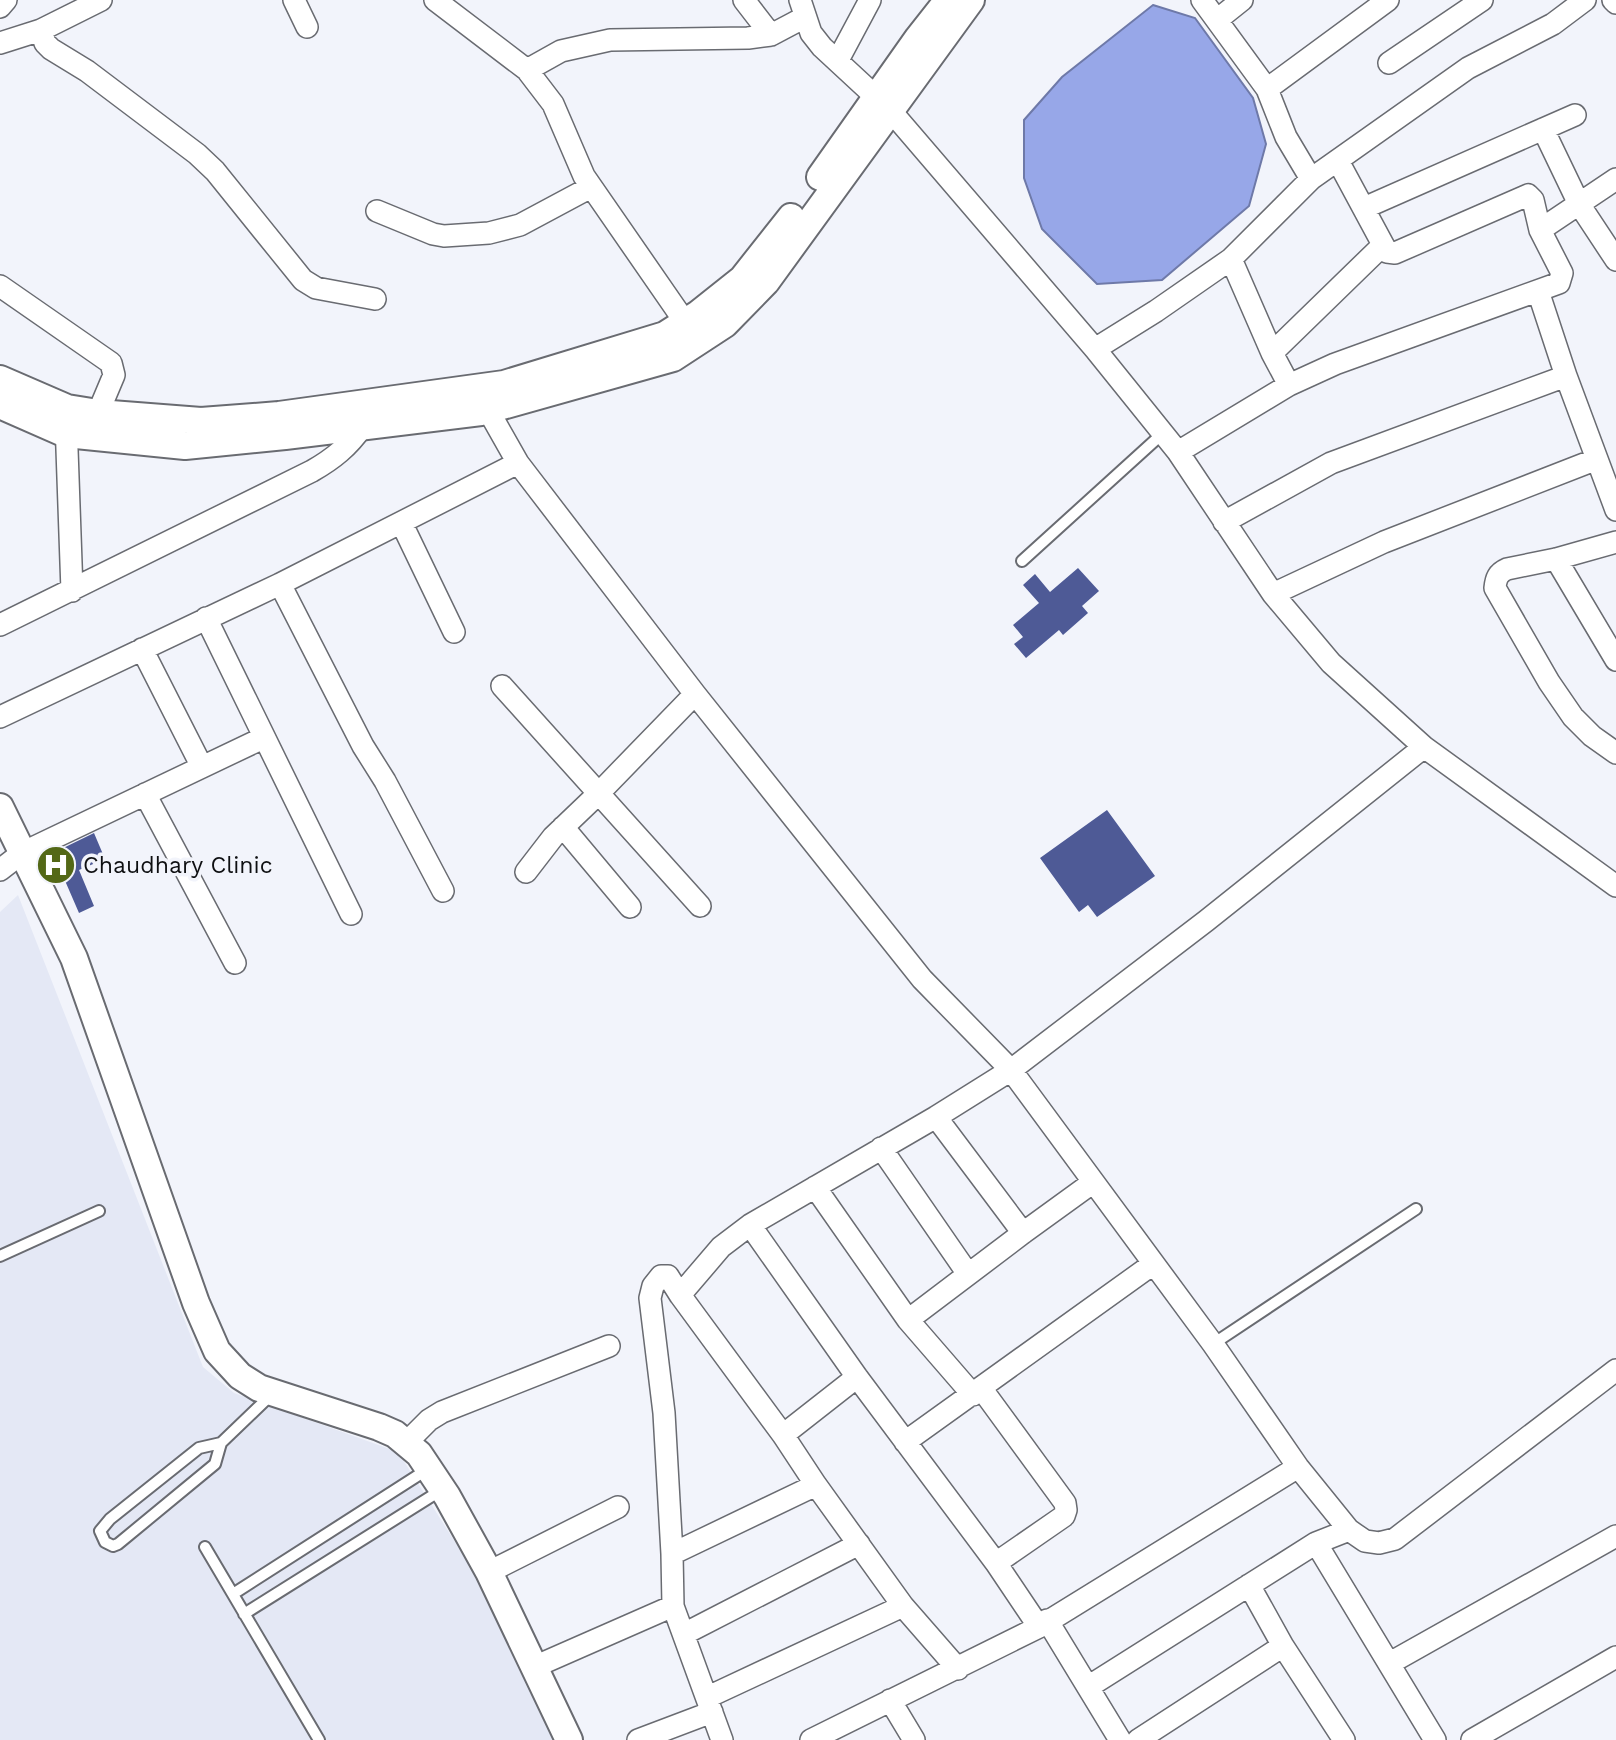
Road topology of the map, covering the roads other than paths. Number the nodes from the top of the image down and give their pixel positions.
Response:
1 (6, 0) edge
2 (101, 0) edge
3 (294, 0) edge
4 (435, 0) edge
5 (744, 0) edge
6 (870, 0) edge
7 (948, 0) edge
8 (971, 0) edge
9 (1202, 0) edge
10 (1242, 0) edge
11 (1388, 0) edge
12 (1482, 0) edge
13 (1585, 0) edge
14 (0, 7) edge
15 (803, 8) edge
16 (1217, 20) junction
17 (307, 27) dead end
18 (41, 30) junction
19 (771, 34) junction
20 (0, 43) edge
21 (838, 60) junction
22 (1389, 63) dead end
23 (527, 70) junction
24 (1267, 89) junction
25 (883, 103) junction
26 (1575, 115) dead end
27 (1543, 129) junction
28 (1338, 161) junction
29 (1311, 179) junction
30 (1616, 179) edge
31 (591, 187) junction
32 (1579, 204) junction
33 (1364, 208) junction
34 (377, 211) dead end
35 (1540, 230) junction
36 (1382, 246) junction
37 (1231, 258) junction
38 (1616, 260) edge
39 (0, 286) edge
40 (1538, 291) junction
41 (375, 299) dead end
42 (685, 322) junction
43 (1095, 349) junction
44 (1272, 353) junction
45 (1566, 376) junction
46 (0, 379) edge
47 (1289, 385) junction
48 (486, 399) junction
49 (0, 405) edge
50 (98, 413) junction
51 (66, 421) junction
52 (362, 427) junction
53 (1162, 434) junction
54 (1178, 452) junction
55 (1597, 459) junction
56 (518, 463) junction
57 (1616, 510) edge
58 (1224, 522) junction
59 (402, 524) junction
60 (1616, 542) edge
61 (1556, 559) junction
62 (1023, 561) dead end
63 (280, 584) junction
64 (72, 591) junction
65 (1273, 593) junction
66 (206, 618) junction
67 (0, 625) edge
68 (454, 632) dead end
69 (142, 649) junction
70 (1616, 660) edge
71 (502, 686) dead end
72 (695, 694) junction
73 (0, 717) edge
74 (263, 738) junction
75 (1424, 747) junction
76 (1616, 753) edge
77 (202, 767) junction
78 (599, 793) junction
79 (145, 794) junction
80 (0, 807) edge
81 (563, 827) junction
82 (22, 853) junction
83 (0, 870) edge
84 (526, 872) dead end
85 (1614, 882) edge
86 (443, 891) dead end
87 (700, 906) dead end
88 (630, 907) dead end
89 (351, 914) dead end
90 (235, 963) dead end
91 (1011, 1070) junction
92 (936, 1117) junction
93 (881, 1148) junction
94 (1093, 1183) junction
95 (815, 1187) junction
96 (1416, 1209) dead end
97 (99, 1211) dead end
98 (750, 1225) junction
99 (1023, 1233) junction
100 (0, 1256) edge
101 (1153, 1264) junction
102 (968, 1274) junction
103 (680, 1295) junction
104 (908, 1320) junction
105 (1213, 1344) junction
106 (609, 1346) dead end
107 (1616, 1370) edge
108 (857, 1377) junction
109 (977, 1391) junction
110 (273, 1393) junction
111 (783, 1436) junction
112 (407, 1442) junction
113 (905, 1442) junction
114 (221, 1443) junction
115 (1298, 1467) junction
116 (437, 1478) junction
117 (816, 1485) junction
118 (618, 1507) dead end
119 (1349, 1530) junction
120 (1616, 1536) edge
121 (1316, 1543) junction
122 (859, 1545) junction
123 (205, 1548) dead end
124 (672, 1554) junction
125 (996, 1563) junction
126 (489, 1572) junction
127 (1249, 1585) junction
128 (233, 1594) junction
129 (673, 1606) junction
130 (903, 1606) junction
131 (244, 1614) junction
132 (1043, 1623) junction
133 (684, 1634) junction
134 (1283, 1646) junction
135 (1616, 1657) edge
136 (1390, 1663) junction
137 (534, 1667) junction
138 (958, 1669) junction
139 (1088, 1687) junction
140 (890, 1700) junction
141 (710, 1704) junction
142 (319, 1740) edge
143 (569, 1740) edge
144 (639, 1740) edge
145 (722, 1740) edge
146 (811, 1740) edge
147 (914, 1740) edge
148 (1120, 1740) edge
149 (1138, 1740) edge
150 (1344, 1740) edge
151 (1435, 1740) edge
152 (1472, 1740) edge

1 - 14 street
2 - 18 street
3 - 17 street
4 - 23 street
5 - 19 street
6 - 21 street
7 - 25 street
8 - 25 street
9 - 16 street
10 - 16 street
11 - 24 street
12 - 22 street
13 - 28 street
15 - 19 street
15 - 21 street
16 - 24 street
18 - 20 street
18 - 41 street
19 - 23 street
21 - 25 street
23 - 31 street
24 - 29 street
25 - 42 street
25 - 43 street
25 - 48 street
26 - 27 street
27 - 32 street
27 - 33 street
28 - 29 street
28 - 33 street
29 - 37 street
30 - 32 street
31 - 34 street
31 - 42 street
32 - 35 street
32 - 38 street
33 - 36 street
35 - 36 street
35 - 40 street
36 - 44 street
37 - 43 street
37 - 44 street
39 - 50 street
40 - 45 street
40 - 47 street
42 - 48 street
43 - 53 street
44 - 47 street
45 - 55 street
45 - 58 street
46 - 51 street
47 - 54 street
48 - 50 street
48 - 52 street
48 - 56 street
49 - 51 street
50 - 51 street
51 - 52 street
51 - 64 street
52 - 64 street
53 - 54 street
53 - 62 lane
54 - 58 street
55 - 57 street
55 - 65 street
56 - 59 street
56 - 72 street
58 - 65 street
59 - 63 street
59 - 68 street
60 - 61 street
61 - 70 street
61 - 76 street
63 - 66 street
63 - 86 street
64 - 67 street
65 - 75 street
66 - 69 street
66 - 74 street
69 - 73 street
69 - 77 street
71 - 78 street
72 - 78 street
72 - 91 street
74 - 77 street
74 - 89 street
75 - 85 street
75 - 91 street
77 - 79 street
78 - 81 street
78 - 87 street
79 - 82 street
79 - 90 street
80 - 82 street
81 - 84 street
81 - 88 street
82 - 83 street
82 - 110 street
91 - 92 street
91 - 94 street
92 - 93 street
92 - 99 street
93 - 95 street
93 - 102 street
94 - 99 street
94 - 101 street
95 - 98 street
95 - 104 street
96 - 105 lane
97 - 100 lane
98 - 103 street
98 - 108 street
99 - 102 street
101 - 105 street
101 - 109 street
102 - 104 street
103 - 111 street
103 - 124 street
104 - 109 street
105 - 115 street
106 - 112 street
107 - 119 street
108 - 111 street
108 - 113 street
109 - 113 street
109 - 125 street
110 - 112 street
110 - 114 lane
111 - 117 street
112 - 116 street
113 - 125 street
114 - 114 lane
115 - 119 street
115 - 132 street
116 - 126 street
116 - 128 lane
116 - 131 lane
117 - 122 street
117 - 124 street
118 - 126 street
119 - 121 street
120 - 136 street
121 - 127 street
121 - 136 street
122 - 130 street
122 - 133 street
123 - 128 lane
124 - 129 street
125 - 132 street
126 - 137 street
127 - 134 street
127 - 139 street
128 - 131 lane
129 - 133 street
129 - 137 street
130 - 138 street
130 - 141 street
131 - 142 lane
132 - 138 street
132 - 139 street
133 - 141 street
134 - 149 street
134 - 150 street
135 - 152 street
136 - 151 street
137 - 143 street
138 - 140 street
139 - 148 street
140 - 146 street
140 - 147 street
141 - 144 street
141 - 145 street

